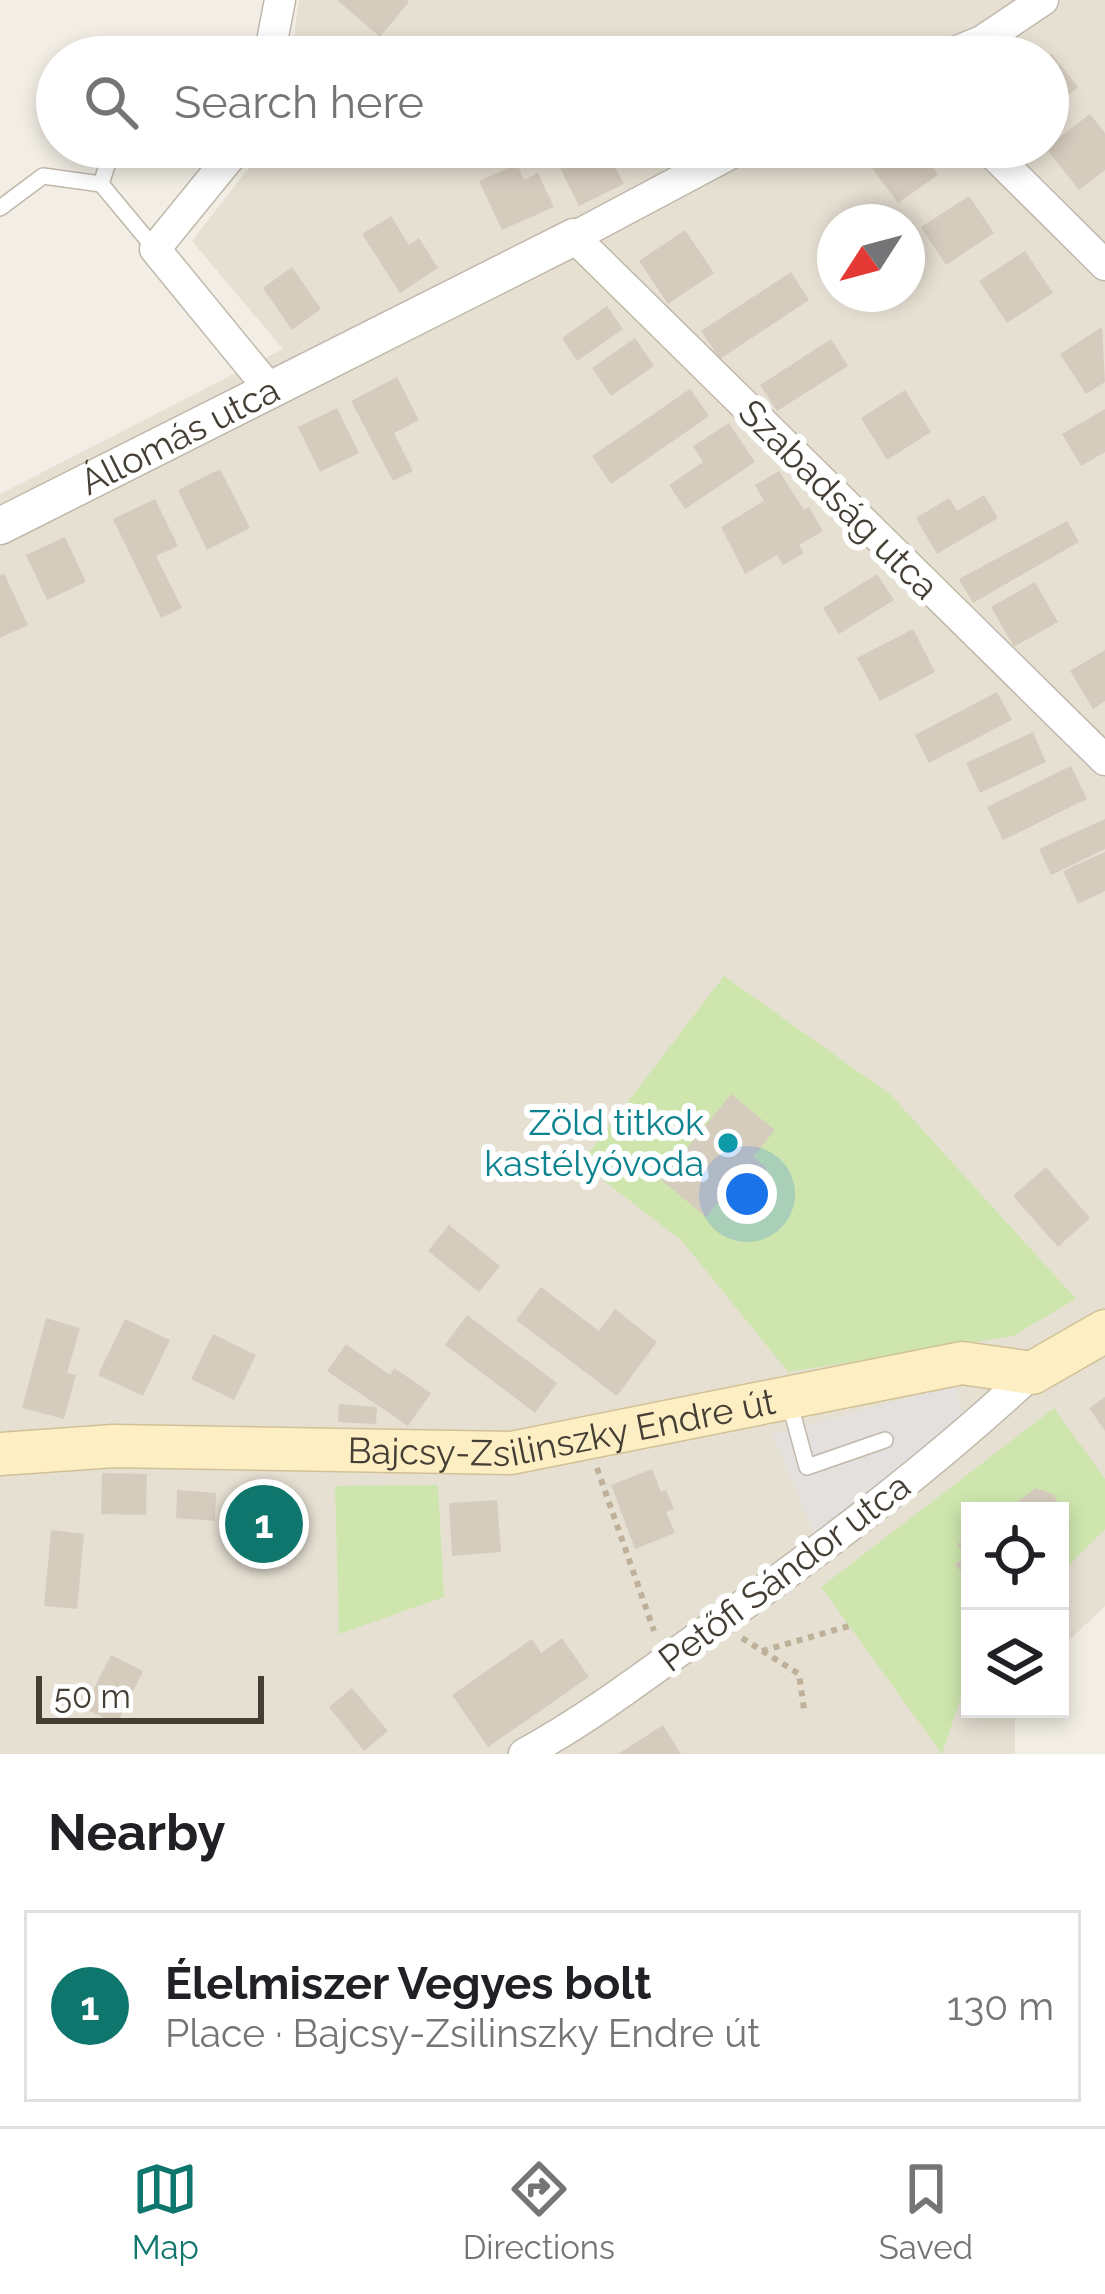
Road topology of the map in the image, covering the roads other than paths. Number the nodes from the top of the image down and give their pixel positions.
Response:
1 (280, 0) edge
2 (1043, 0) edge
3 (273, 36) edge
4 (989, 36) edge
5 (106, 168) edge
6 (221, 168) edge
7 (704, 168) edge
8 (1007, 168) edge
9 (101, 184) junction
10 (0, 208) edge
11 (574, 237) junction
12 (155, 249) junction
13 (1105, 265) edge
14 (272, 392) junction
15 (0, 526) edge
16 (1105, 760) edge
17 (1105, 1331) edge
18 (1032, 1373) junction
19 (788, 1398) junction
20 (885, 1440) dead end
21 (0, 1454) edge
22 (524, 1754) edge

1 - 3 street
2 - 4 street
5 - 9 lane
6 - 12 street
7 - 11 street
8 - 13 street
9 - 10 lane
9 - 12 lane
11 - 14 street
11 - 16 street, Szabadság utca
12 - 14 street, Állomás utca
14 - 15 street, Állomás utca
17 - 18 main road
18 - 19 main road, Bajcsy-Zsilinszky Endre út
18 - 22 street, Petőfi Sándor utca
19 - 20 lane
19 - 21 main road, Bajcsy-Zsilinszky Endre út

